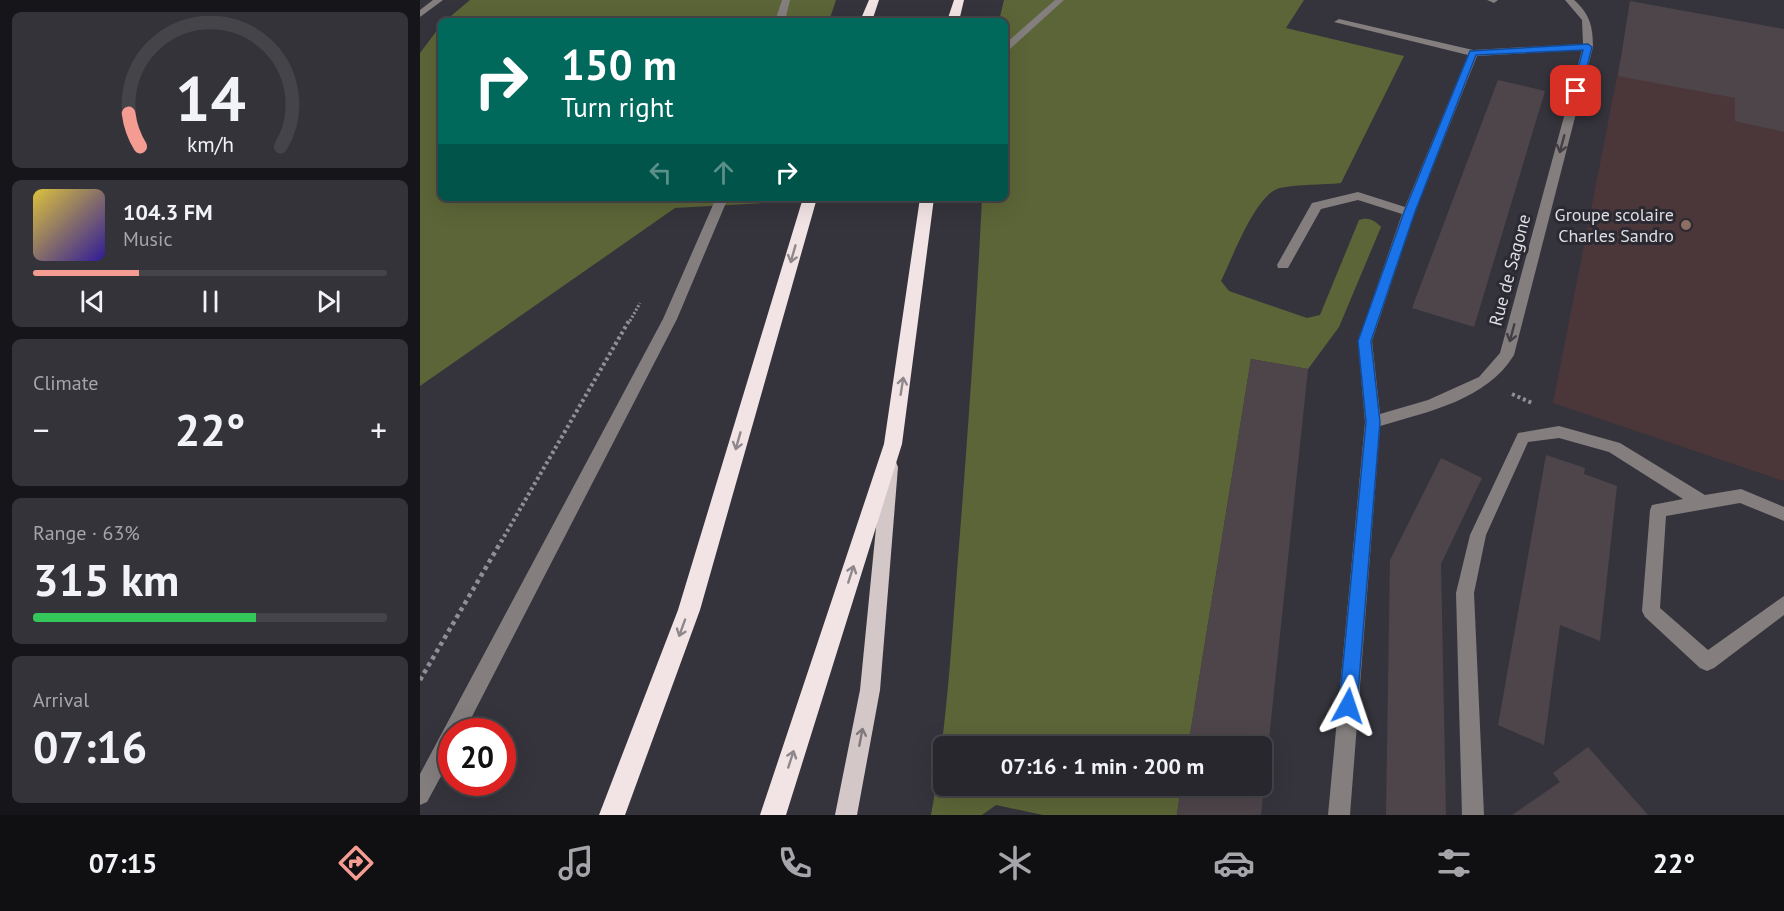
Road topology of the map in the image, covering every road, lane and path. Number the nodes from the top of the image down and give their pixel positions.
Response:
1 (439, 0) edge
2 (786, 0) edge
3 (874, 0) edge
4 (960, 0) edge
5 (1060, 0) edge
6 (1569, 0) edge
7 (420, 14) edge
8 (781, 18) edge
9 (867, 18) edge
10 (954, 18) edge
11 (1339, 22) dead end
12 (1008, 46) edge
13 (1588, 47) junction
14 (1473, 53) junction
15 (721, 201) edge
16 (809, 201) edge
17 (927, 201) edge
18 (1409, 212) junction
19 (1283, 265) dead end
20 (644, 297) dead end
21 (1373, 422) junction
22 (893, 444) junction
23 (1704, 502) junction
24 (1784, 514) edge
25 (1784, 604) edge
26 (420, 680) edge
27 (460, 718) edge
28 (438, 761) edge
29 (420, 795) edge
30 (612, 815) edge
31 (773, 815) edge
32 (846, 815) edge
33 (1339, 815) edge
34 (1473, 815) edge

1 - 7 street
2 - 8 street
3 - 9 highway
4 - 10 highway
5 - 12 street
6 - 13 street, Rue de Sagone
11 - 14 street
13 - 14 street
13 -> 21 street, Rue de Sagone
14 - 18 street
15 - 27 street
16 -> 30 highway
22 -> 17 highway
18 - 19 street
18 - 21 street
20 - 26 path
21 - 33 street
31 -> 22 highway
32 -> 22 main road
23 - 24 street
23 - 25 street
23 - 34 street
28 - 29 street

